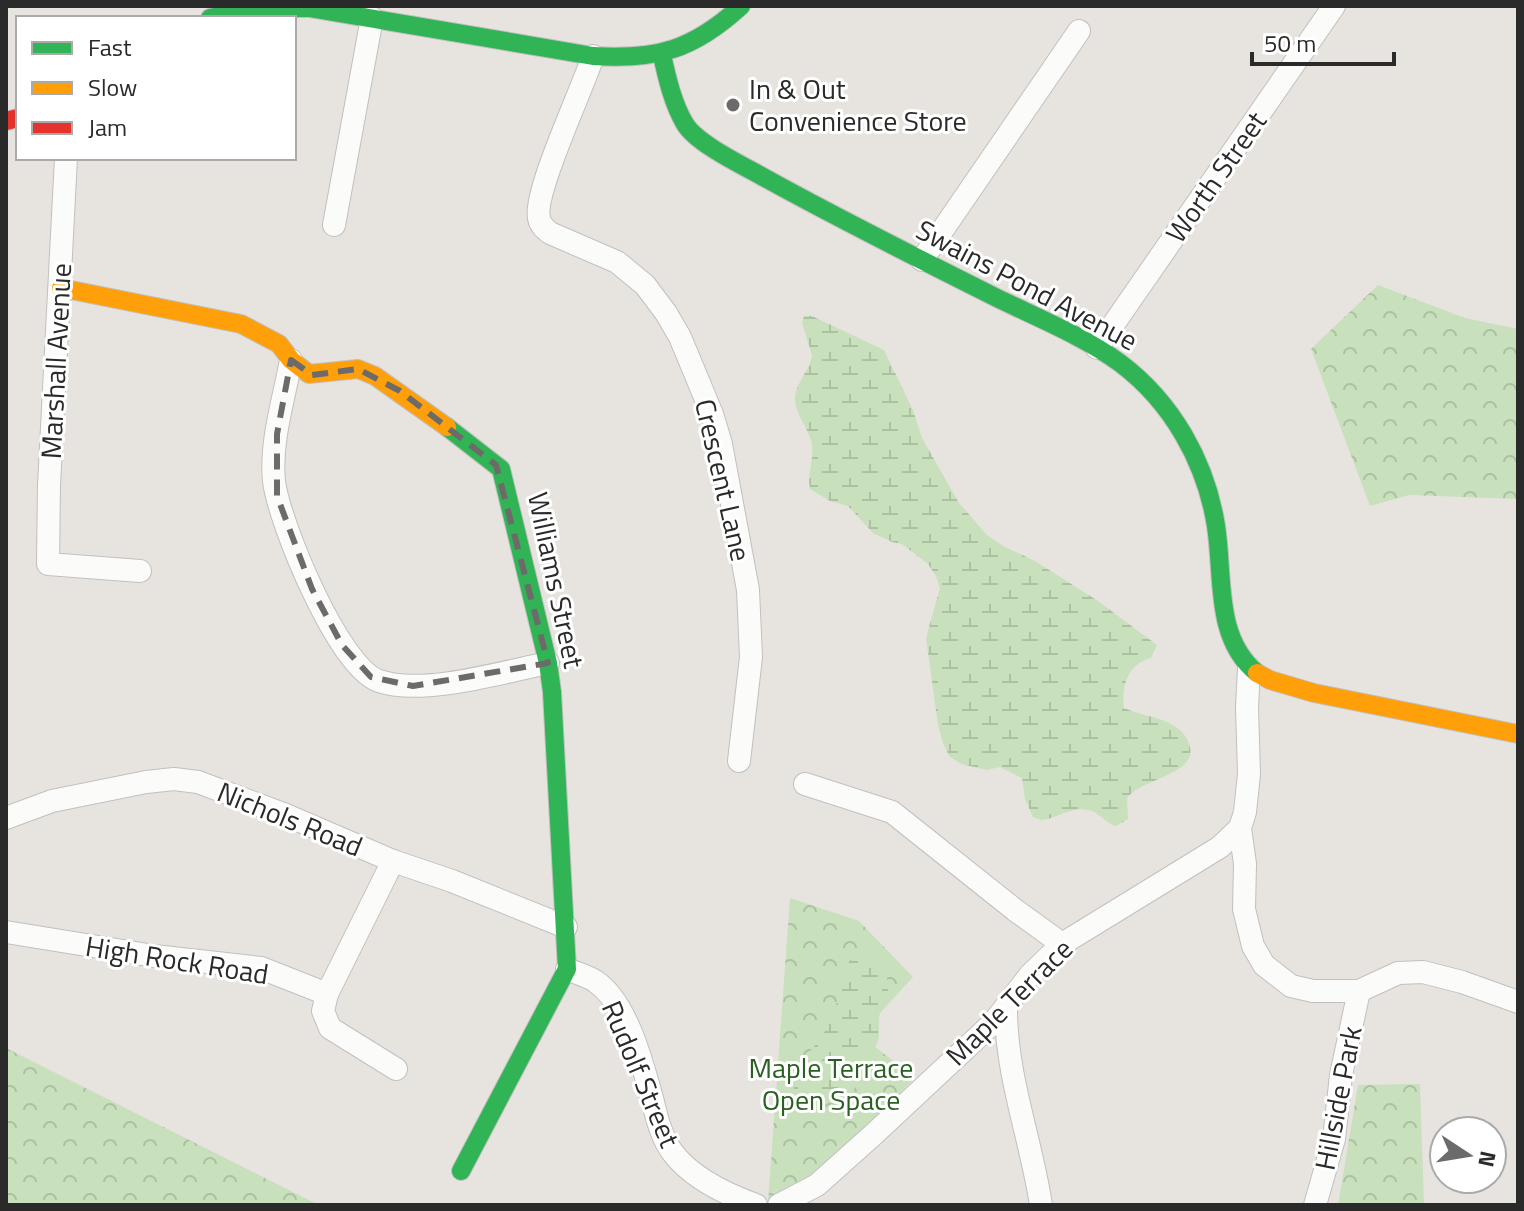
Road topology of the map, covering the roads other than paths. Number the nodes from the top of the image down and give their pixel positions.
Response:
1 (741, 6) edge
2 (1334, 6) edge
3 (331, 8) edge
4 (217, 16) edge
5 (372, 18) junction
6 (1079, 31) dead end
7 (662, 55) junction
8 (593, 56) junction
9 (66, 160) edge
10 (334, 225) dead end
11 (922, 260) junction
12 (61, 288) junction
13 (1097, 348) junction
14 (291, 360) junction
15 (140, 571) dead end
16 (548, 663) junction
17 (1249, 668) junction
18 (1518, 734) edge
19 (739, 761) dead end
20 (805, 784) dead end
21 (6, 818) edge
22 (1240, 828) junction
23 (393, 861) junction
24 (566, 927) junction
25 (6, 932) edge
26 (1062, 944) junction
27 (567, 969) junction
28 (1359, 991) junction
29 (327, 994) junction
30 (1518, 1002) edge
31 (1006, 1009) junction
32 (396, 1069) dead end
33 (461, 1171) dead end
34 (756, 1205) edge
35 (779, 1205) edge
36 (1041, 1205) edge
37 (1315, 1205) edge

1 - 7 street
2 - 13 street, Worth Street
3 - 4 street
3 - 5 street
5 - 8 street
5 - 10 street
6 - 11 street
7 - 8 street
7 - 11 street, Swains Pond Avenue
8 - 19 street, Crescent Lane
9 - 12 street, Marshall Avenue
11 - 13 street, Swains Pond Avenue
12 - 14 street, Williams Street
12 - 15 street, Marshall Avenue
13 - 17 street, Swains Pond Avenue
14 - 16 street, Williams Street
14 - 16 street
16 - 24 street, Williams Street
17 - 18 street
17 - 22 street
20 - 26 street
21 - 23 street, Nichols Road
22 - 26 street, Maple Terrace
22 - 28 street
23 - 24 street, Nichols Road
23 - 29 street
24 - 27 street, Williams Street
25 - 29 street, High Rock Road
26 - 31 street, Maple Terrace
27 - 33 street, Williams Street
27 - 34 street, Rudolf Street
28 - 30 street
28 - 37 street, Hillside Park
29 - 32 street
31 - 35 street, Maple Terrace
31 - 36 street

